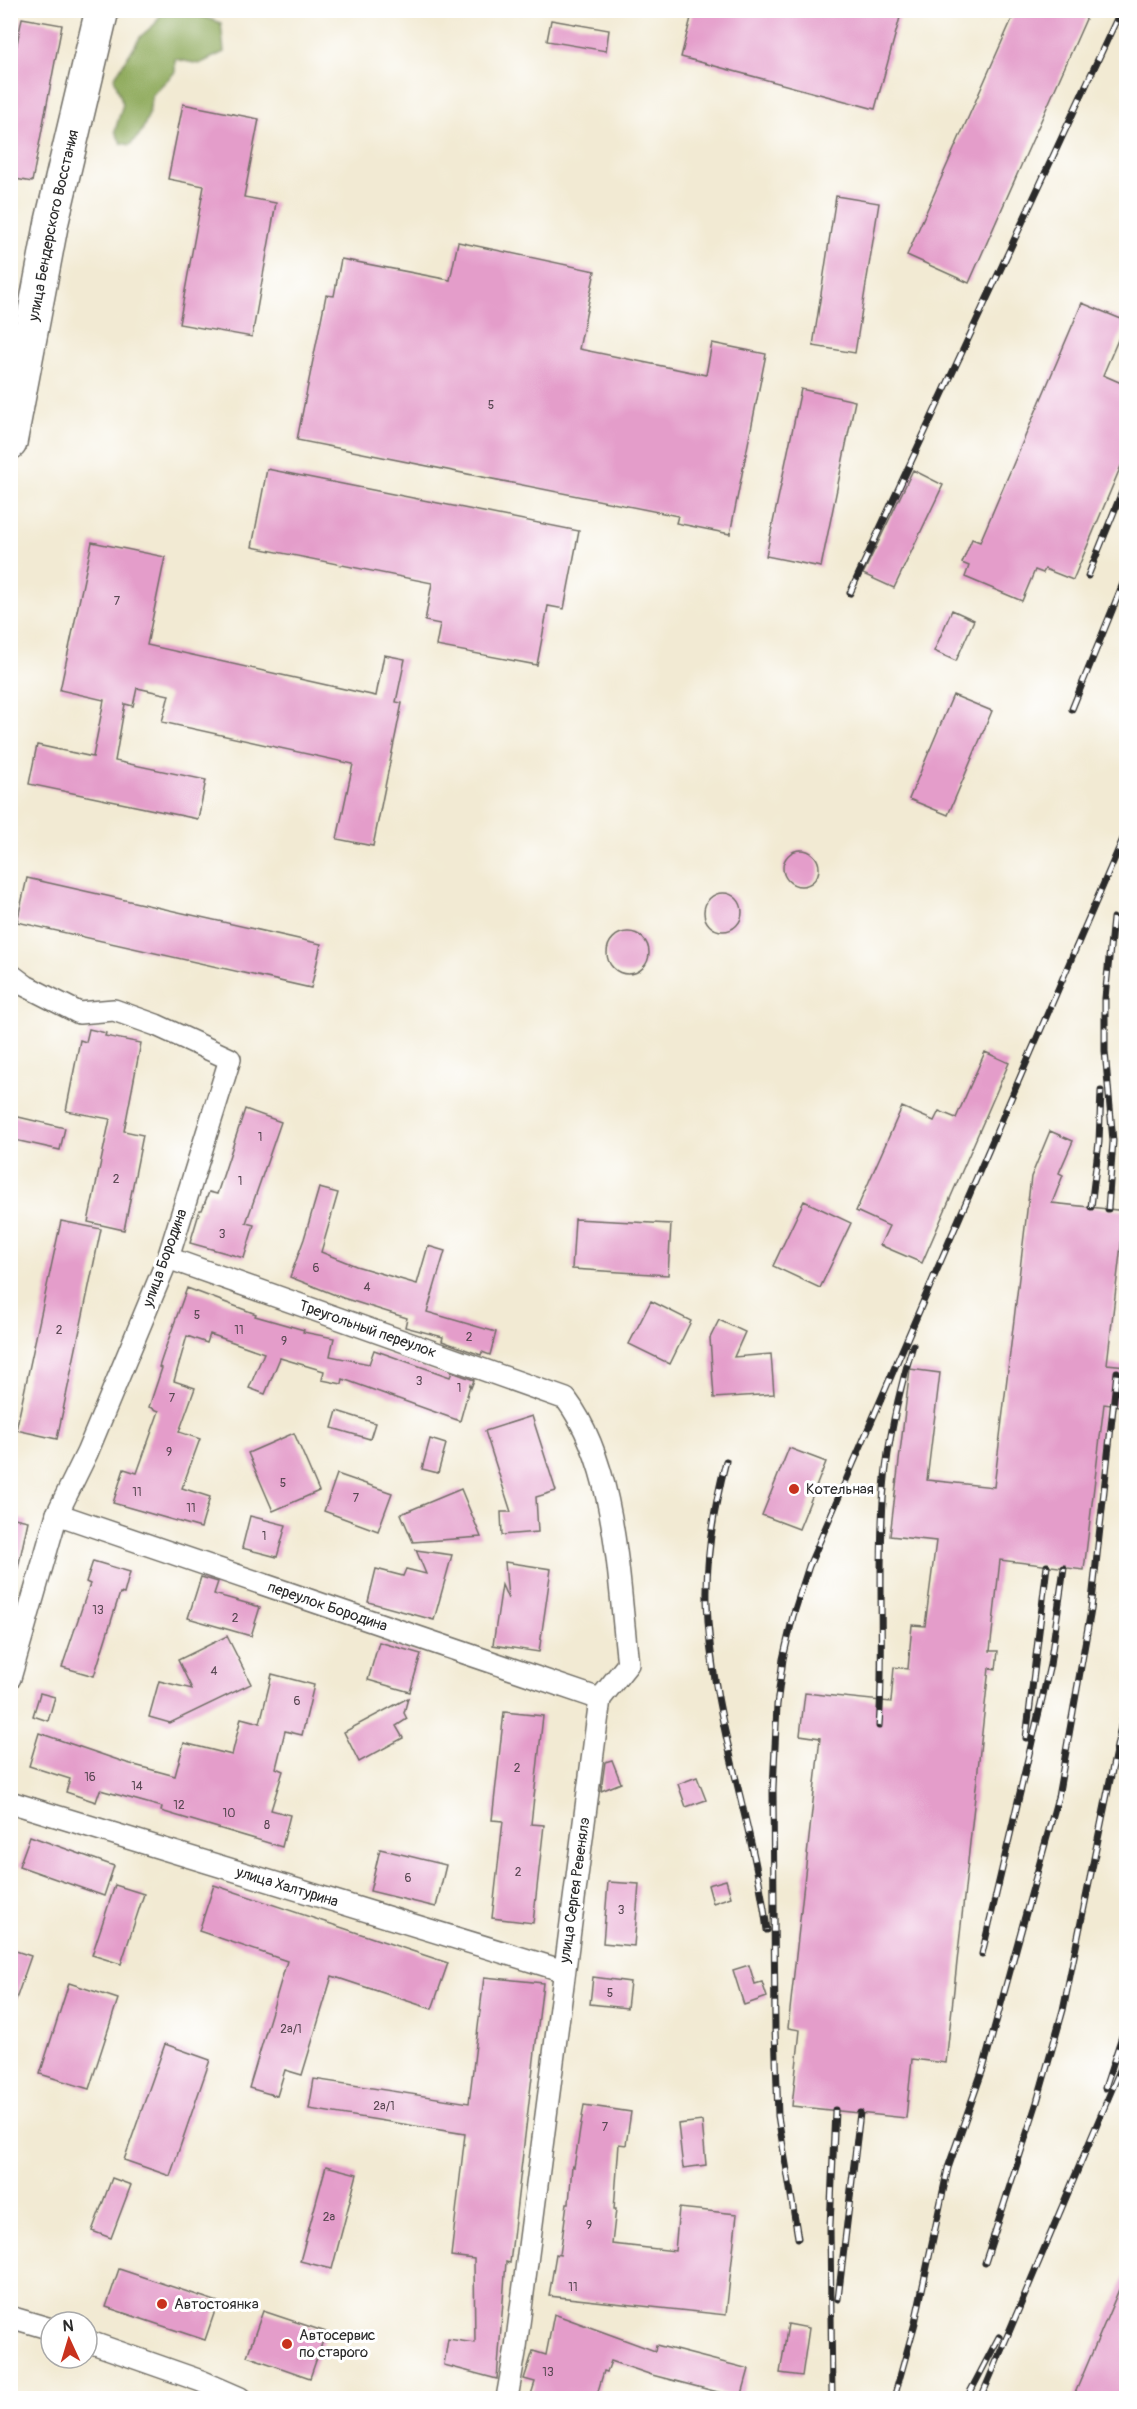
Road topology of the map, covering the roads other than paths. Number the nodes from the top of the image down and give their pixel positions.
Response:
1 (102, 10) edge
2 (11, 435) edge
3 (10, 974) edge
4 (168, 1258) junction
5 (57, 1514) junction
6 (10, 1678) edge
7 (600, 1699) junction
8 (10, 1802) edge
9 (564, 1971) junction
10 (10, 2317) edge
11 (39, 2325) edge
12 (99, 2345) edge
13 (240, 2398) edge
14 (507, 2398) edge

1 - 2 main road, улица Бендерского Восстания
3 - 4 street, улица Бородина
4 - 5 street, улица Бородина
4 - 7 street, Треугольный переулок
5 - 6 street, улица Бородина
5 - 7 street, переулок Бородина
7 - 9 street, улица Сергея Ревенялэ
8 - 9 street, улица Халтурина
9 - 14 street, улица Сергея Ревенялэ
10 - 11 street
12 - 13 street

